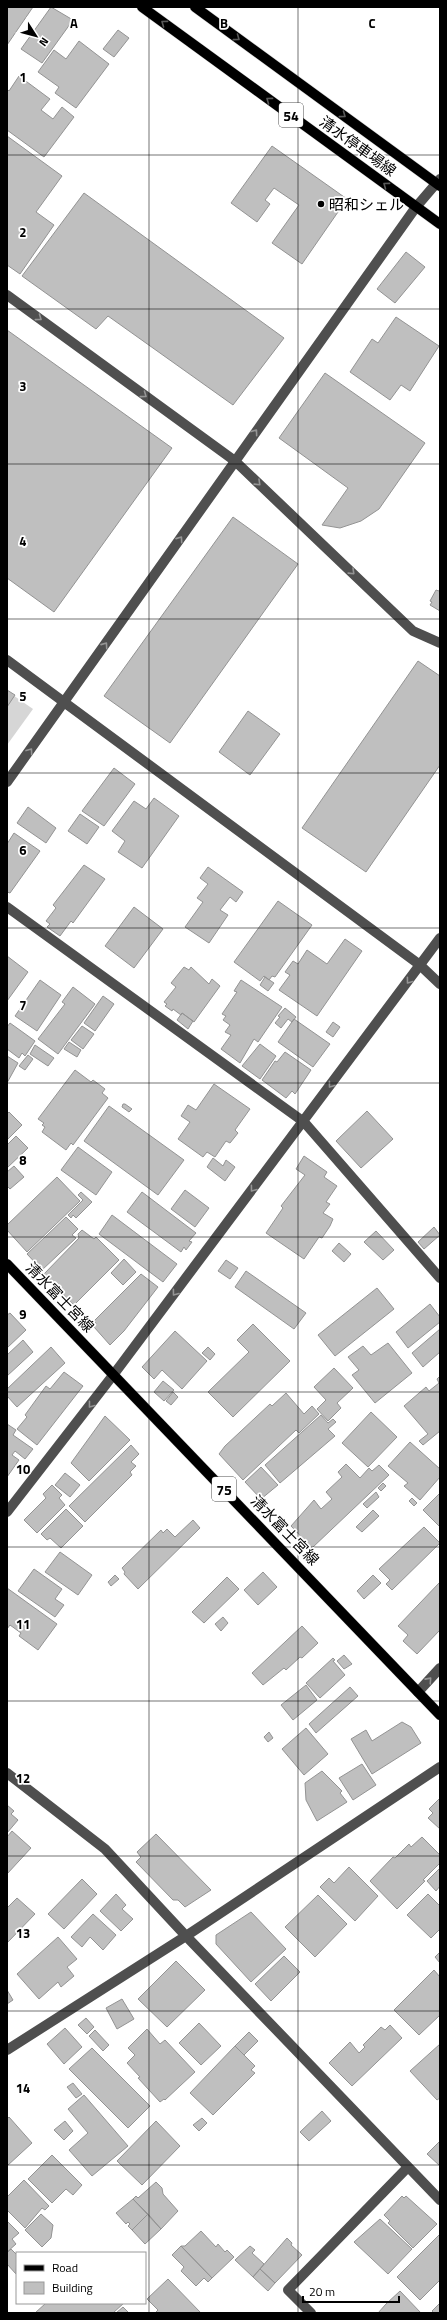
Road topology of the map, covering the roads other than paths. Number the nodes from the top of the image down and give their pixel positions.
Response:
1 (142, 7) edge
2 (195, 7) edge
3 (439, 183) edge
4 (416, 207) junction
5 (440, 224) edge
6 (7, 295) edge
7 (235, 461) junction
8 (440, 644) edge
9 (7, 660) edge
10 (65, 702) junction
11 (7, 782) edge
12 (7, 907) edge
13 (440, 938) edge
14 (420, 966) junction
15 (440, 984) edge
16 (304, 1122) junction
17 (7, 1264) edge
18 (440, 1278) edge
19 (114, 1374) junction
20 (7, 1512) edge
21 (440, 1668) edge
22 (418, 1692) junction
23 (440, 1715) edge
24 (440, 1767) edge
25 (7, 1773) edge
26 (186, 1936) junction
27 (7, 2050) edge
28 (408, 2167) junction
29 (440, 2200) edge
30 (312, 2313) edge

4 -> 1 main road, 清水停車場線 / 54
2 -> 3 main road, 清水停車場線 / 54
3 - 4 street
4 - 5 main road, 清水停車場線 / 54
7 -> 4 street
6 -> 7 street
7 -> 8 street
10 -> 7 street
9 - 10 street
11 -> 10 street
10 - 14 street
12 - 16 street
13 - 14 street
14 - 15 street
14 -> 16 street
16 - 18 street
16 -> 19 street
17 - 19 main road, 清水富士宮線 / 75
19 -> 20 street
19 - 22 main road, 清水富士宮線 / 75
22 -> 21 street
22 - 23 main road, 清水富士宮線 / 75
24 - 26 street
25 - 26 street
26 - 27 street
26 - 28 street
28 - 29 street
28 - 30 street

